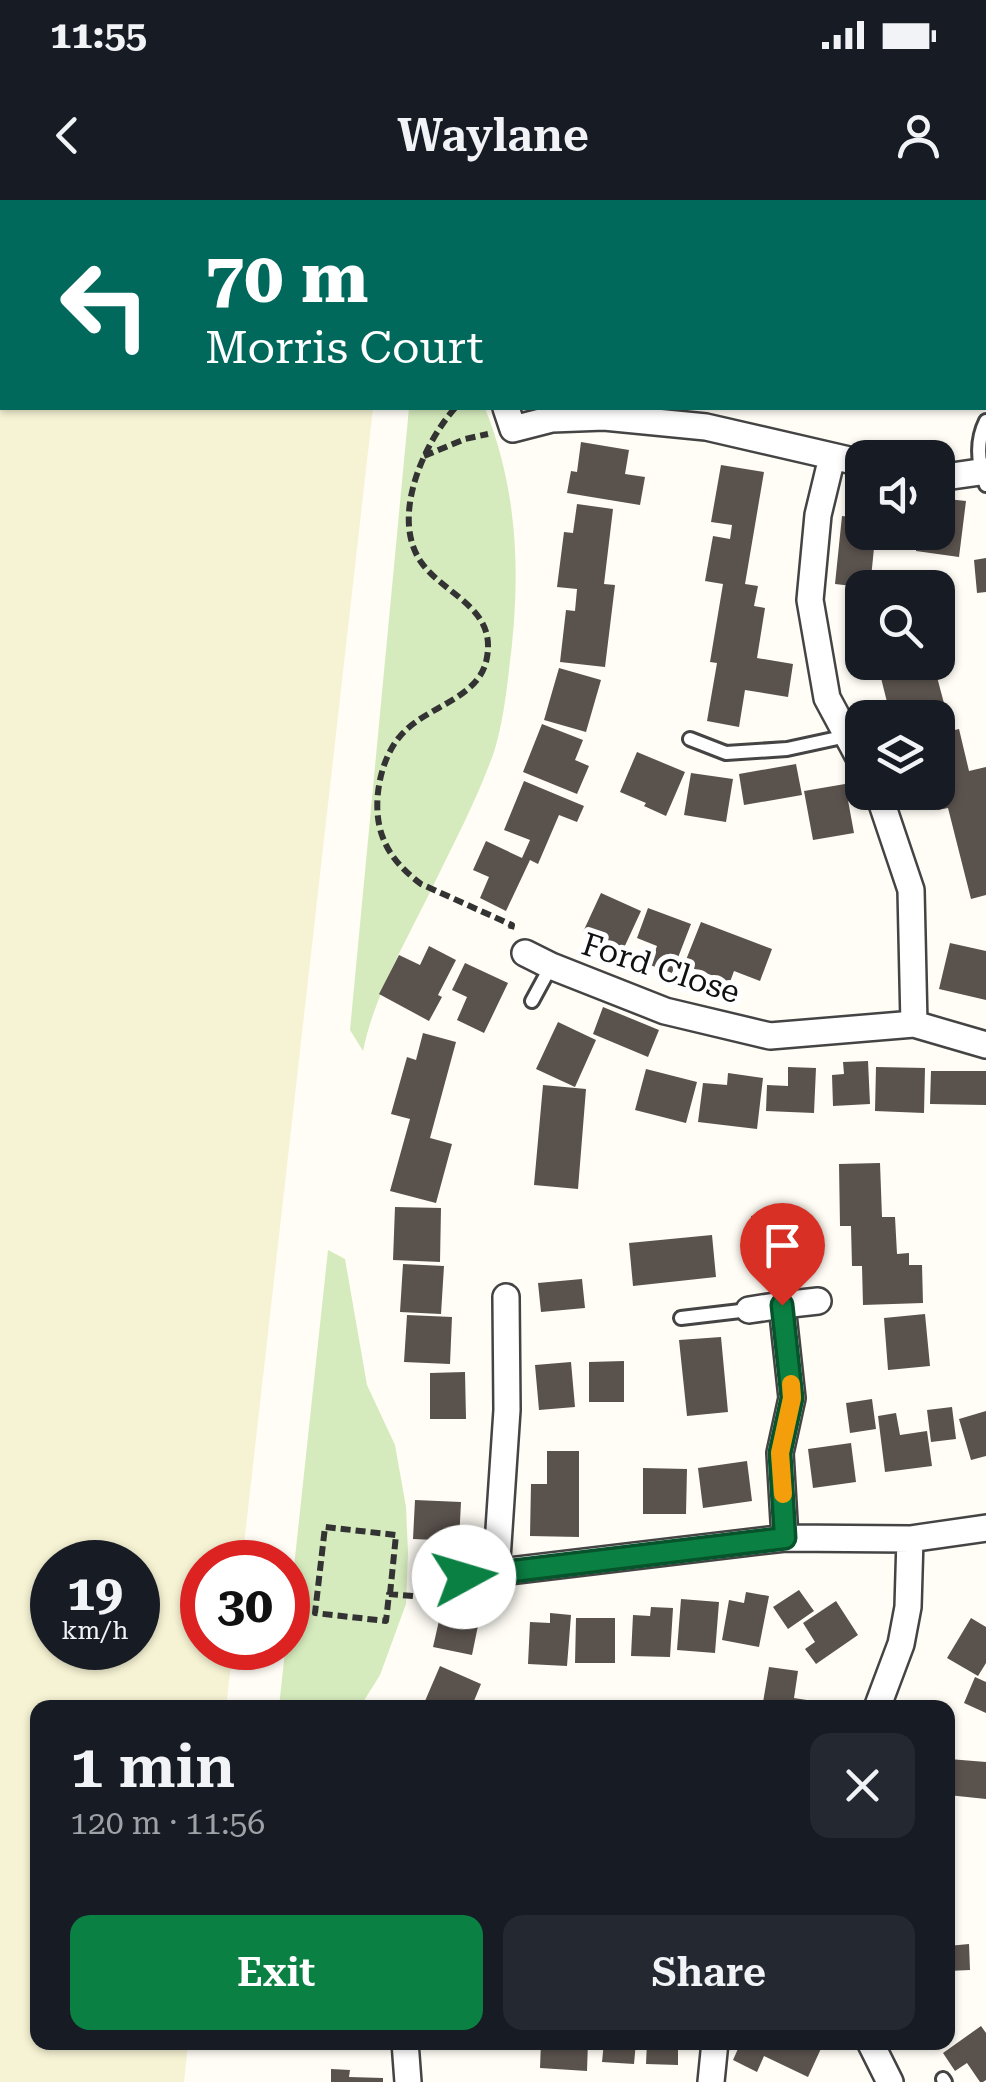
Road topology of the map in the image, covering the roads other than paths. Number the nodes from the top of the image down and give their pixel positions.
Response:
1 (707, 417) edge
2 (510, 418) edge
3 (986, 421) edge
4 (832, 457) junction
5 (845, 460) edge
6 (984, 476) edge
7 (955, 477) edge
8 (845, 732) edge
9 (845, 736) edge
10 (690, 739) dead end
11 (884, 810) edge
12 (515, 948) road end
13 (551, 966) junction
14 (532, 1002) dead end
15 (914, 1024) junction
16 (986, 1045) edge
17 (506, 1298) dead end
18 (818, 1300) dead end
19 (782, 1305) junction
20 (749, 1310) joint
21 (681, 1318) dead end
22 (986, 1528) edge
23 (785, 1538) junction
24 (910, 1540) junction
25 (496, 1574) junction
26 (425, 1588) road end
27 (881, 1700) edge
28 (406, 2050) edge
29 (713, 2050) edge
30 (874, 2050) edge
31 (408, 2082) edge
32 (711, 2082) edge
33 (890, 2082) edge

1 - 2 street
1 - 4 street
3 - 6 lane
4 - 5 street
4 - 8 street
6 - 7 street
9 - 10 lane
11 - 15 street
12 - 13 street, Ford Close
13 - 14 lane, Ford Close
13 - 15 street, Ford Close
15 - 16 street, Ford Close
17 - 25 street
18 - 19 street
19 - 20 street
19 - 23 street
20 - 21 lane
22 - 24 street
23 - 24 street
23 - 25 street
24 - 27 street
25 - 26 street
28 - 31 street
29 - 32 street
30 - 33 street

